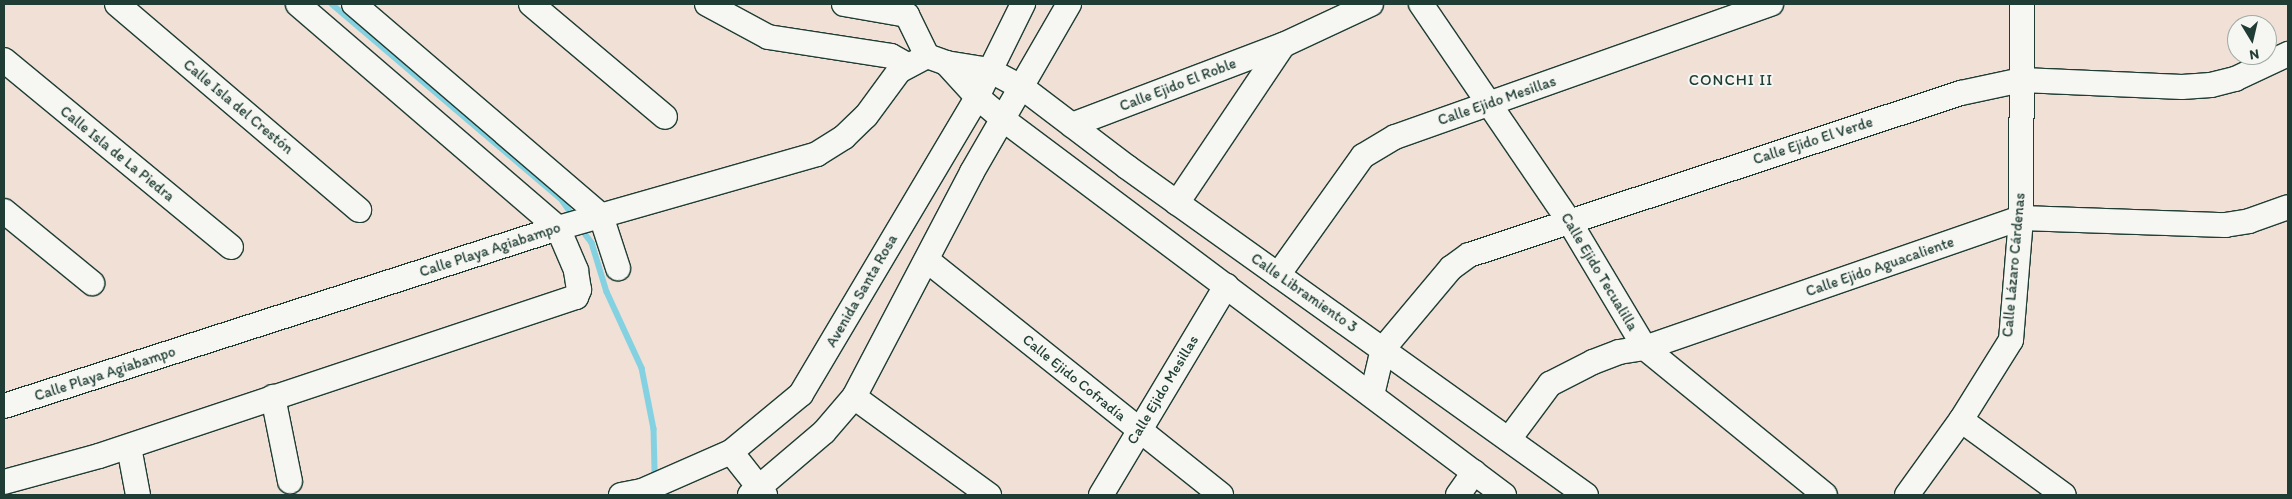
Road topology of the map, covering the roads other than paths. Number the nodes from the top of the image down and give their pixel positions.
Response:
1 (117, 4) edge
2 (298, 4) edge
3 (354, 4) edge
4 (531, 4) edge
5 (707, 4) edge
6 (844, 4) edge
7 (1023, 4) edge
8 (1069, 4) edge
9 (1371, 4) edge
10 (1421, 4) edge
11 (1771, 4) edge
12 (2022, 4) edge
13 (1283, 45) junction
14 (2288, 54) edge
15 (4, 60) edge
16 (927, 62) junction
17 (989, 70) junction
18 (2022, 80) junction
19 (1023, 88) junction
20 (977, 97) junction
21 (1486, 104) junction
22 (665, 117) dead end
23 (1004, 120) junction
24 (1072, 125) junction
25 (1177, 203) junction
26 (2288, 208) edge
27 (359, 210) dead end
28 (4, 211) edge
29 (601, 216) junction
30 (2020, 218) junction
31 (1569, 221) junction
32 (558, 228) junction
33 (231, 247) dead end
34 (928, 260) junction
35 (618, 268) dead end
36 (1278, 274) junction
37 (92, 283) dead end
38 (1226, 286) junction
39 (1645, 348) junction
40 (1383, 349) junction
41 (1372, 395) junction
42 (272, 397) junction
43 (854, 398) junction
44 (4, 406) edge
45 (1962, 420) junction
46 (1138, 430) junction
47 (1509, 439) junction
48 (129, 447) junction
49 (731, 452) junction
50 (1474, 472) junction
51 (290, 481) dead end
52 (4, 482) edge
53 (636, 494) edge
54 (758, 494) edge
55 (138, 495) edge
56 (989, 495) edge
57 (1101, 495) edge
58 (1221, 495) edge
59 (1458, 495) edge
60 (1504, 495) edge
61 (1586, 495) edge
62 (1825, 495) edge
63 (1906, 495) edge
64 (2064, 495) edge

1 - 27 street, Calle Isla del Crestón
2 - 32 street
3 - 29 street
4 - 22 street
5 - 16 street
6 - 16 street
7 - 17 street, Avenida Santa Rosa
8 - 19 street
9 - 13 street, Calle Ejido El Roble
10 - 21 street, Calle Ejido Tecualilla
11 - 21 street, Calle Ejido Mesillas
12 - 18 street, Calle Lázaro Cárdenas
13 - 24 street, Calle Ejido El Roble
13 - 25 street, Calle Ejido El Roble
14 - 18 street, Calle Ejido El Verde
15 - 33 street, Calle Isla de La Piedra
16 - 17 street, Calle Libramiento 3
16 - 20 street
16 - 29 street, Calle Playa Agiabampo
17 - 19 street, Calle Libramiento 3
17 - 20 street, Avenida Santa Rosa
18 - 30 street, Calle Lázaro Cárdenas
18 - 31 street, Calle Ejido El Verde
19 - 23 street
19 - 24 street, Calle Libramiento 3
20 - 23 street
20 - 49 street, Avenida Santa Rosa
21 - 31 street, Calle Ejido Tecualilla
21 - 36 street, Calle Ejido Mesillas
23 - 34 street
23 - 38 street
24 - 25 street, Calle Libramiento 3
25 - 36 street, Calle Libramiento 3
26 - 30 street, Calle Ejido Aguacaliente
28 - 37 street
29 - 32 street, Calle Playa Agiabampo
29 - 35 street
30 - 39 street, Calle Ejido Aguacaliente
30 - 45 street, Calle Lázaro Cárdenas
31 - 39 street, Calle Ejido Tecualilla
31 - 40 street, Calle Ejido El Verde
32 - 42 street
32 - 44 street, Calle Playa Agiabampo
34 - 43 street
34 - 46 street, Calle Ejido Cofradía
36 - 40 street, Calle Libramiento 3
38 - 41 street
38 - 46 street, Calle Ejido Mesillas
39 - 47 street, Calle Ejido Aguacaliente
39 - 62 street, Calle Ejido Tecualilla
40 - 41 street
40 - 47 street, Calle Libramiento 3
41 - 50 street
42 - 48 street
42 - 51 street
43 - 54 street
43 - 56 street
45 - 63 street, Calle Lázaro Cárdenas
45 - 64 street
46 - 57 street, Calle Ejido Mesillas
46 - 58 street, Calle Ejido Cofradía
47 - 61 street, Calle Libramiento 3
48 - 52 street
48 - 55 street
49 - 53 street, Avenida Santa Rosa
49 - 54 street
50 - 59 street
50 - 60 street

